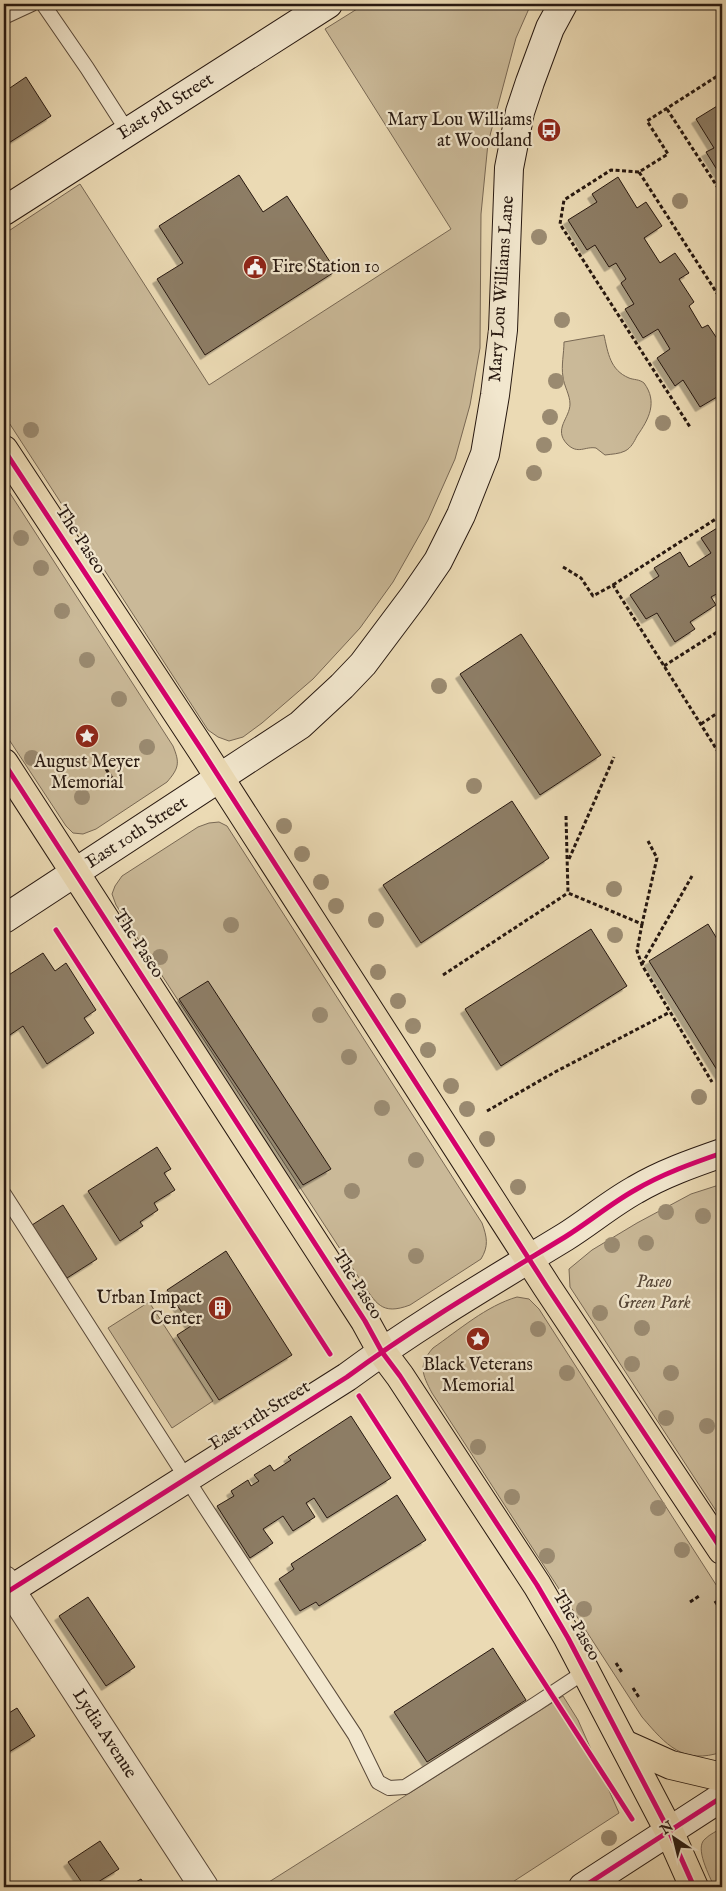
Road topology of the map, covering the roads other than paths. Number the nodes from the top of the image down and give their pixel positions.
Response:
1 (32, 4) edge
2 (44, 4) edge
3 (328, 4) edge
4 (562, 4) edge
5 (4, 17) edge
6 (128, 132) junction
7 (4, 211) edge
8 (4, 450) edge
9 (4, 763) edge
10 (220, 779) junction
11 (74, 873) junction
12 (4, 919) edge
13 (722, 1153) edge
14 (4, 1194) edge
15 (528, 1258) junction
16 (382, 1352) junction
17 (187, 1478) junction
18 (722, 1550) edge
19 (6, 1588) edge
20 (586, 1671) junction
21 (624, 1744) junction
22 (722, 1777) edge
23 (722, 1797) edge
24 (669, 1831) junction
25 (204, 1887) edge
26 (583, 1887) edge
27 (694, 1887) edge

1 - 5 lane
2 - 6 lane
3 - 6 main road, East 9th Street
4 - 10 main road, Mary Lou Williams Lane
6 - 7 main road, East 9th Street
8 - 10 main road, The Paseo
9 - 11 main road, The Paseo
10 - 11 main road, East 10th Street
10 - 15 main road, The Paseo
11 - 12 main road, East 10th Street
11 - 16 main road, The Paseo
13 - 15 main road, East 11th Street
14 - 17 lane
15 - 16 main road, East 11th Street
15 - 18 main road, The Paseo
16 - 17 main road, East 11th Street
16 - 20 main road, The Paseo
17 - 19 main road, East 11th Street
17 - 20 lane
19 - 25 main road, Lydia Avenue
20 - 21 main road, The Paseo
21 - 22 main road
21 - 24 main road, The Paseo
23 - 24 main road
24 - 26 main road
24 - 27 main road, The Paseo

